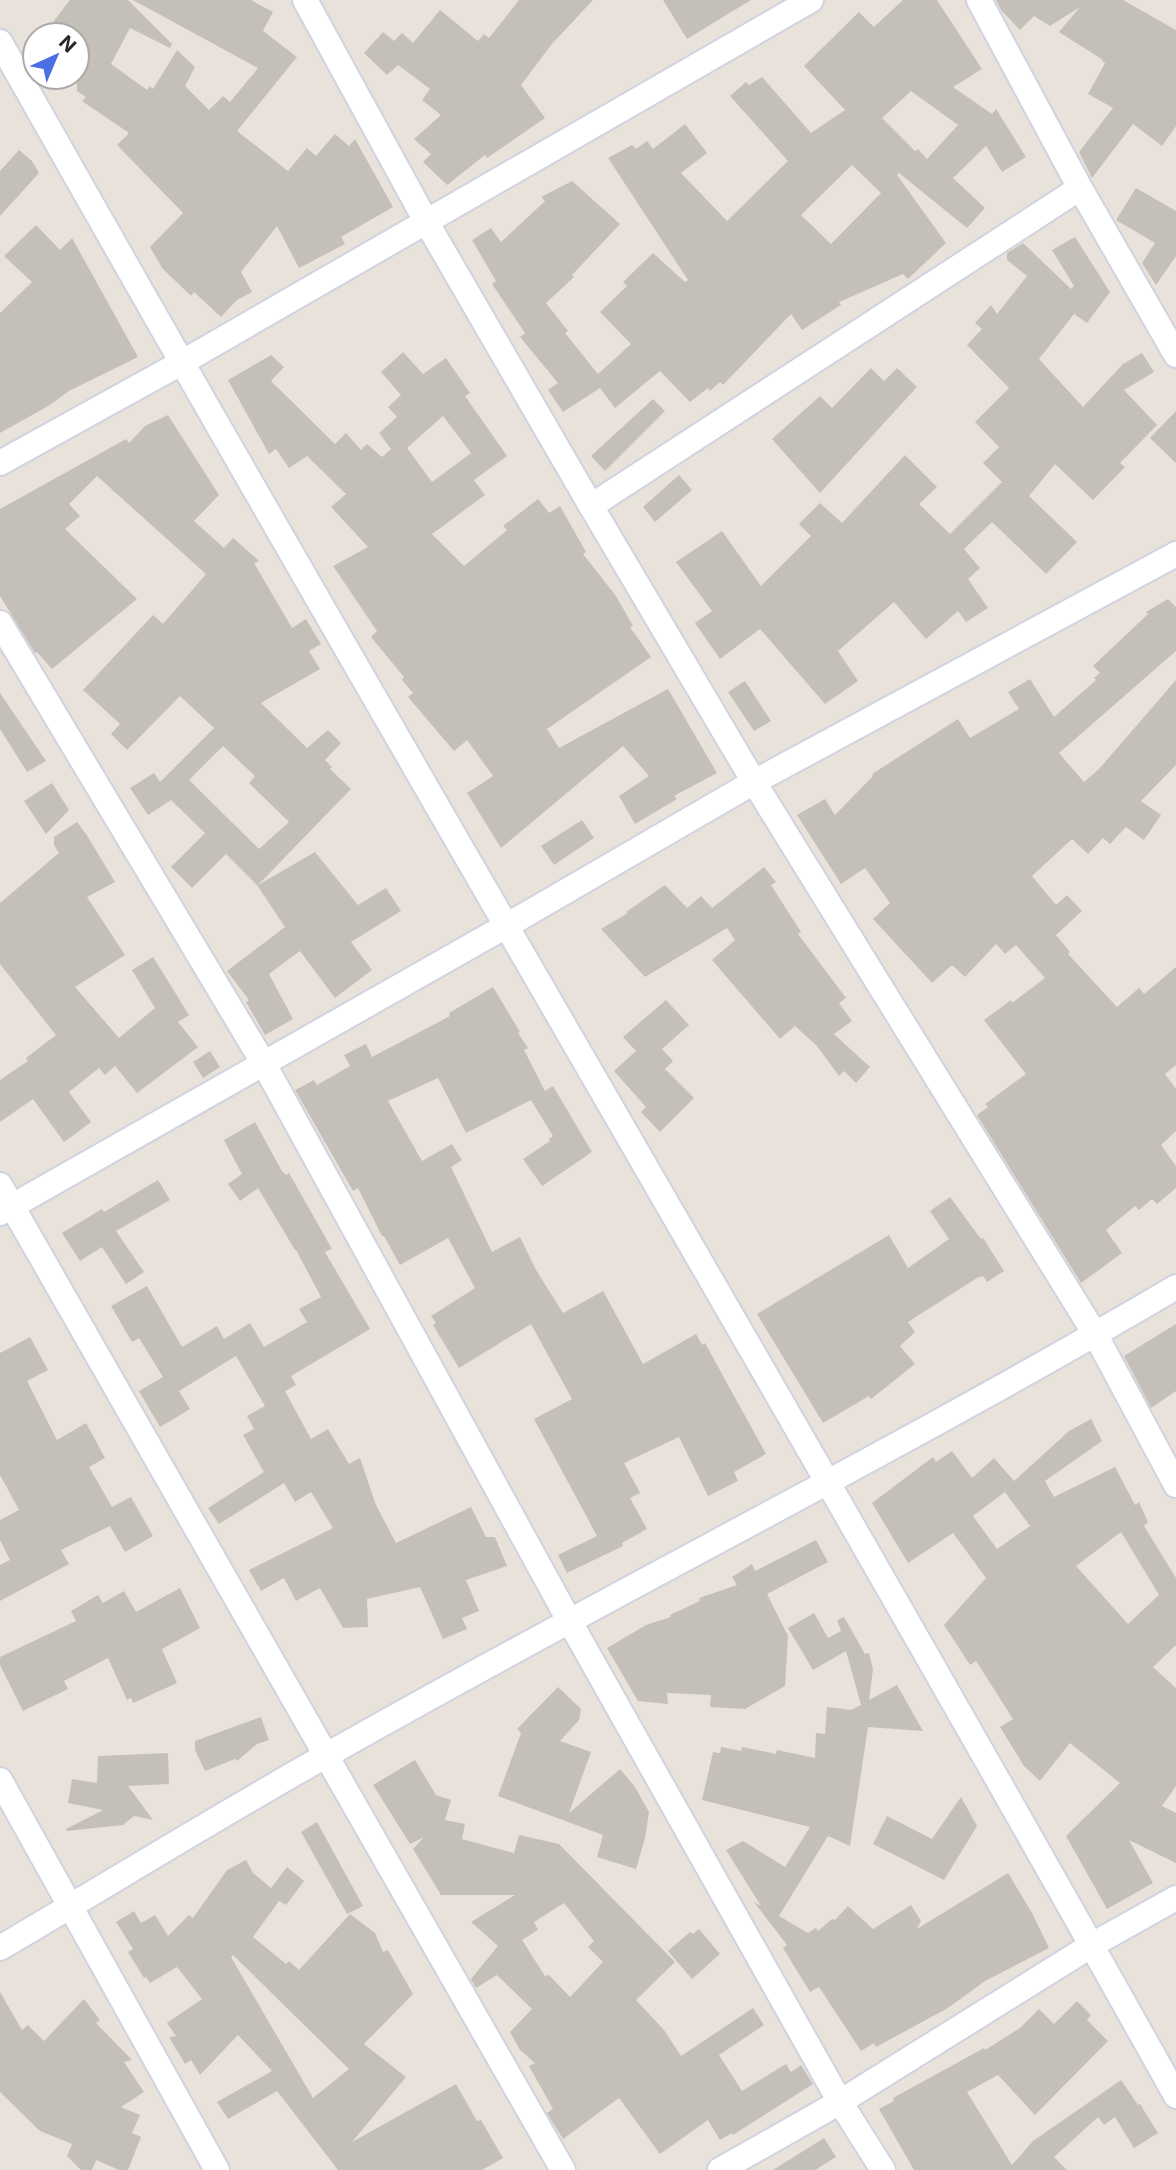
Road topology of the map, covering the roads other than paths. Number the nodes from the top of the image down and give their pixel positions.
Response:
1 (305, 0) edge
2 (811, 0) edge
3 (979, 0) edge
4 (0, 42) edge
5 (1080, 188) junction
6 (426, 223) junction
7 (1176, 355) edge
8 (181, 363) junction
9 (0, 463) edge
10 (591, 506) junction
11 (1176, 554) edge
12 (0, 623) edge
13 (754, 782) junction
14 (506, 926) junction
15 (264, 1064) junction
16 (4, 1201) edge
17 (1176, 1287) edge
18 (1095, 1334) junction
19 (827, 1482) junction
20 (1176, 1485) edge
21 (570, 1622) junction
22 (327, 1755) junction
23 (0, 1780) edge
24 (1176, 1898) edge
25 (71, 1906) junction
26 (1092, 1945) junction
27 (0, 1948) edge
28 (1176, 2096) edge
29 (840, 2102) junction
30 (217, 2170) edge
31 (564, 2170) edge
32 (720, 2170) edge
33 (883, 2170) edge

1 - 6 street
2 - 6 street
3 - 5 street
4 - 8 street
5 - 7 street
5 - 10 street
6 - 8 street
6 - 10 street
8 - 9 street
8 - 14 street
10 - 13 street
11 - 13 street
12 - 15 street
13 - 14 street
13 - 18 street
14 - 15 street
14 - 19 street
15 - 16 street
15 - 21 street
16 - 22 street
17 - 18 street
18 - 19 street
18 - 20 street
19 - 21 street
19 - 26 street
21 - 22 street
21 - 29 street
22 - 25 street
22 - 31 street
23 - 25 street
24 - 26 street
25 - 27 street
25 - 30 street
26 - 28 street
26 - 29 street
29 - 32 street
29 - 33 street

